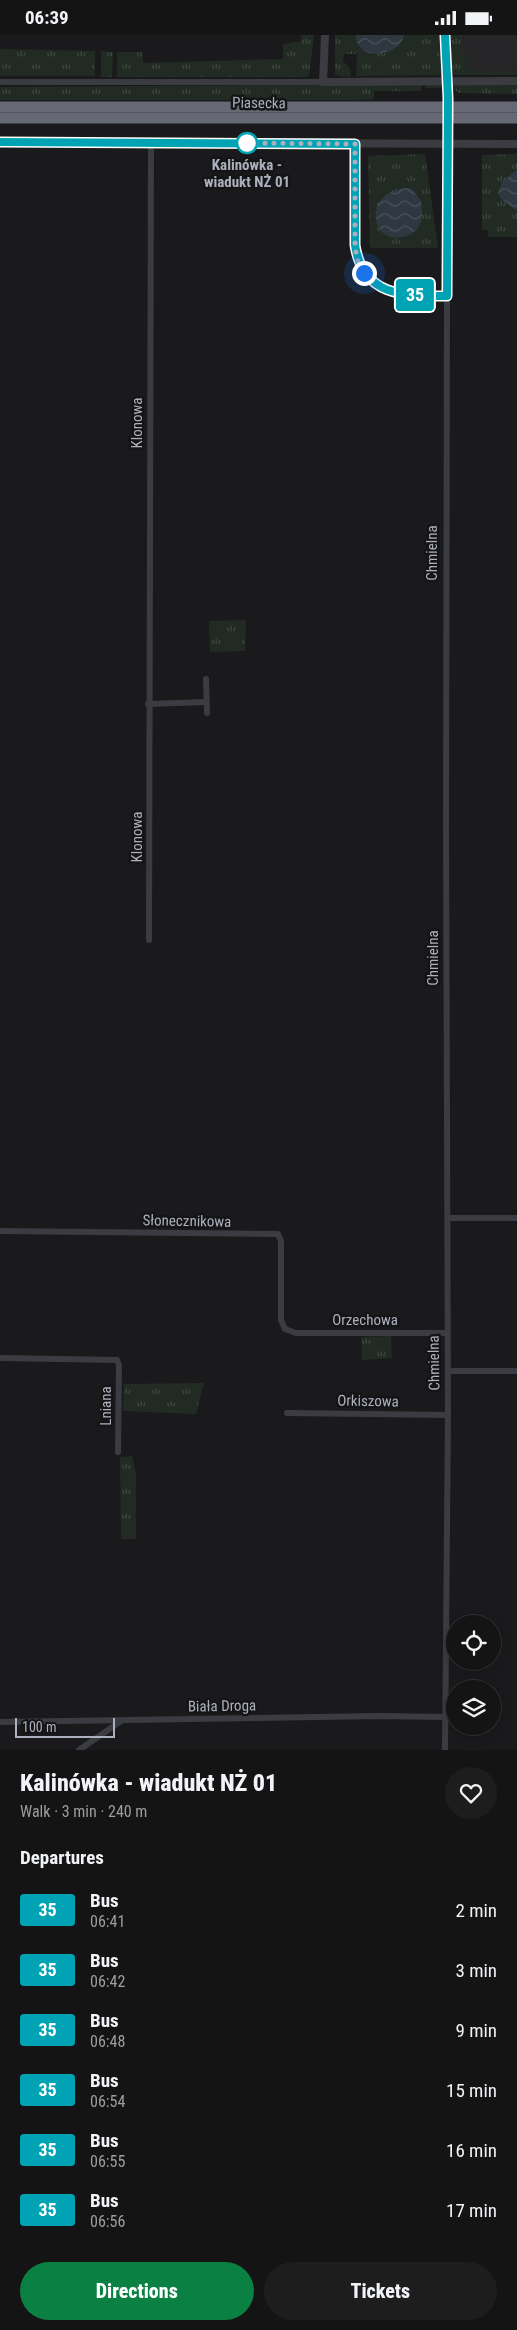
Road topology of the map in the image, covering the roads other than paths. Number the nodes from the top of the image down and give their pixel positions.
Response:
1 (324, 35) edge
2 (445, 35) edge
3 (517, 81) edge
4 (0, 82) edge
5 (323, 82) junction
6 (0, 107) edge
7 (517, 107) edge
8 (0, 118) edge
9 (517, 118) edge
10 (0, 142) edge
11 (151, 142) junction
12 (355, 144) junction
13 (517, 144) edge
14 (447, 296) junction
15 (206, 679) dead end
16 (206, 702) junction
17 (148, 704) junction
18 (207, 713) dead end
19 (149, 940) dead end
20 (448, 1218) junction
21 (517, 1218) edge
22 (0, 1231) edge
23 (285, 1329) joint
24 (447, 1333) junction
25 (0, 1358) edge
26 (448, 1371) junction
27 (517, 1371) edge
28 (287, 1413) dead end
29 (448, 1415) junction
30 (118, 1452) dead end
31 (445, 1717) junction
32 (122, 1721) junction
33 (0, 1722) edge
34 (79, 1750) edge
35 (445, 1750) edge

1 - 5 street
2 - 14 street, Chmielna, bridge
3 - 5 street
4 - 5 street
6 - 7 highway, Piasecka
8 - 9 highway, Piasecka
10 - 11 street
11 - 12 street
11 - 17 street, Klonowa
12 - 13 street
12 - 14 street
14 - 20 street, Chmielna
15 - 16 street
16 - 17 street
16 - 18 street
17 - 19 street, Klonowa
20 - 21 street
20 - 24 street, Chmielna
22 - 23 street, Słonecznikowa
23 - 24 street, Orzechowa
24 - 26 street, Chmielna
25 - 30 street, Lniana
26 - 27 street
26 - 29 street, Chmielna
28 - 29 street, Orkiszowa
29 - 31 street, Chmielna
31 - 32 street, Biała Droga
31 - 35 street, Chmielna
32 - 33 street, Biała Droga
32 - 34 street

